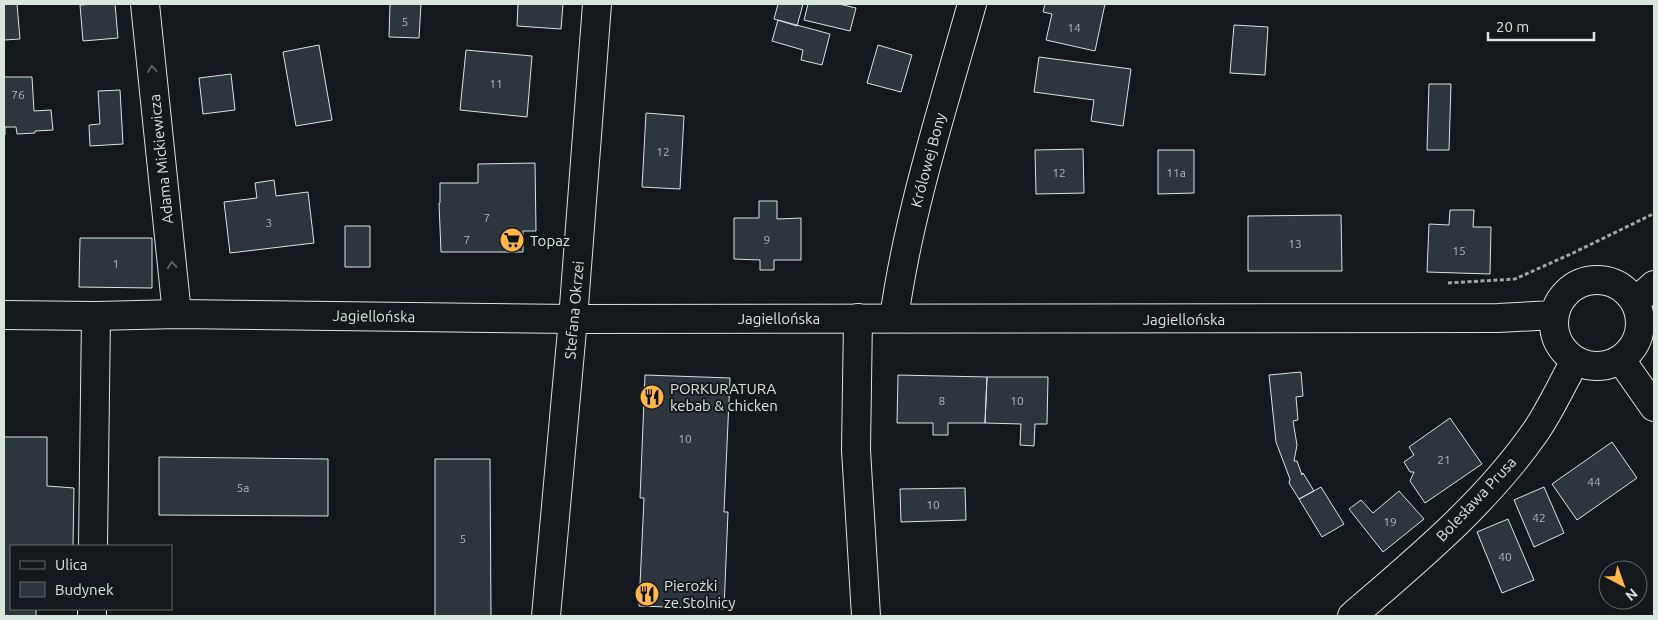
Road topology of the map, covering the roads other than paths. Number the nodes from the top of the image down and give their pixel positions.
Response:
1 (145, 4) edge
2 (597, 4) edge
3 (972, 4) edge
4 (1644, 293) edge
5 (177, 314) junction
6 (4, 315) edge
7 (1554, 315) junction
8 (96, 316) junction
9 (858, 318) junction
10 (894, 318) junction
11 (573, 319) junction
12 (1621, 360) junction
13 (1575, 361) junction
14 (1654, 407) edge
15 (93, 545) edge
16 (546, 616) edge
17 (866, 616) edge
18 (1352, 616) edge

5 -> 1 street, Adama Mickiewicza
2 - 11 street, Stefana Okrzei
3 - 10 street, Królowej Bony
4 - 7 street
4 - 12 street
5 - 8 street, Jagiellońska
5 - 11 street, Jagiellońska
6 - 8 street, Jagiellońska
7 - 10 street, Jagiellońska
7 - 13 street
8 - 15 street
9 - 10 street, Jagiellońska
9 - 11 street, Jagiellońska
9 - 17 street
11 - 16 street, Stefana Okrzei
12 - 13 street
12 - 14 street
13 - 18 street, Bolesława Prusa

